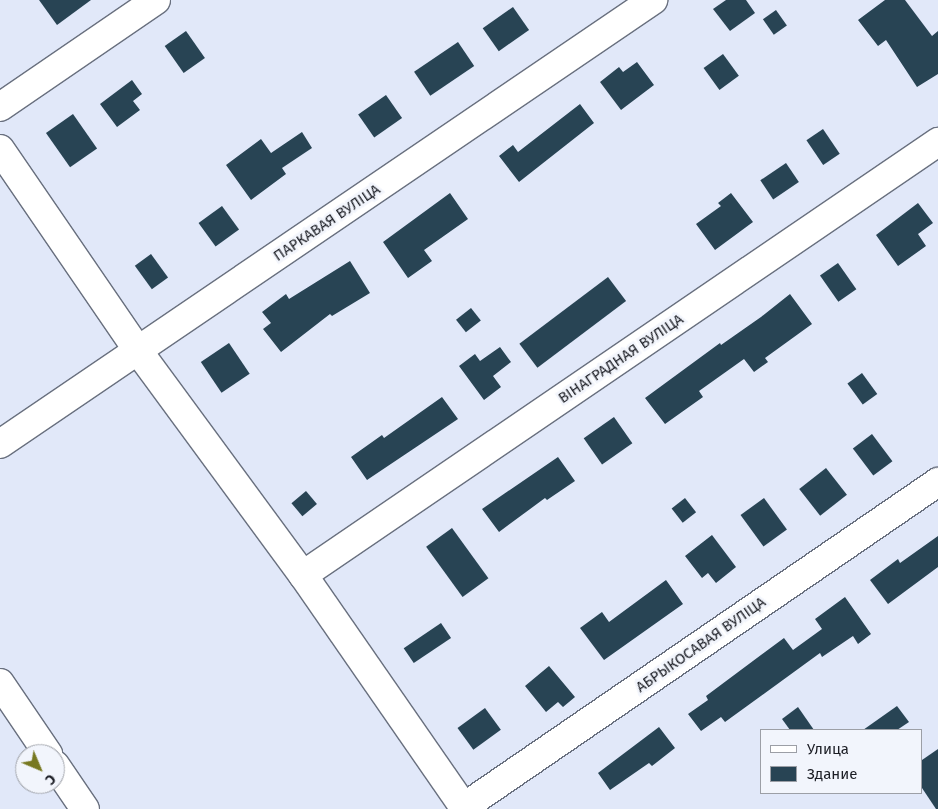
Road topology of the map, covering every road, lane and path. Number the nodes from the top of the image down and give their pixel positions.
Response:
1 (156, 0) edge
2 (653, 0) edge
3 (0, 106) edge
4 (937, 144) edge
5 (0, 149) edge
6 (139, 352) junction
7 (0, 444) edge
8 (938, 482) edge
9 (303, 575) junction
10 (0, 683) edge
11 (41, 744) edge
12 (65, 780) edge
13 (465, 808) edge
14 (84, 809) edge

1 - 3 street
2 - 6 street, ПАРКАВАЯ ВУЛІЦА
4 - 9 street, ВІНАГРАДНАЯ ВУЛІЦА
5 - 6 street
6 - 7 street, ПАРКАВАЯ ВУЛІЦА
6 - 9 street
8 - 13 street, АБРЫКОСАВАЯ ВУЛІЦА
9 - 13 street
10 - 11 street
12 - 14 street

